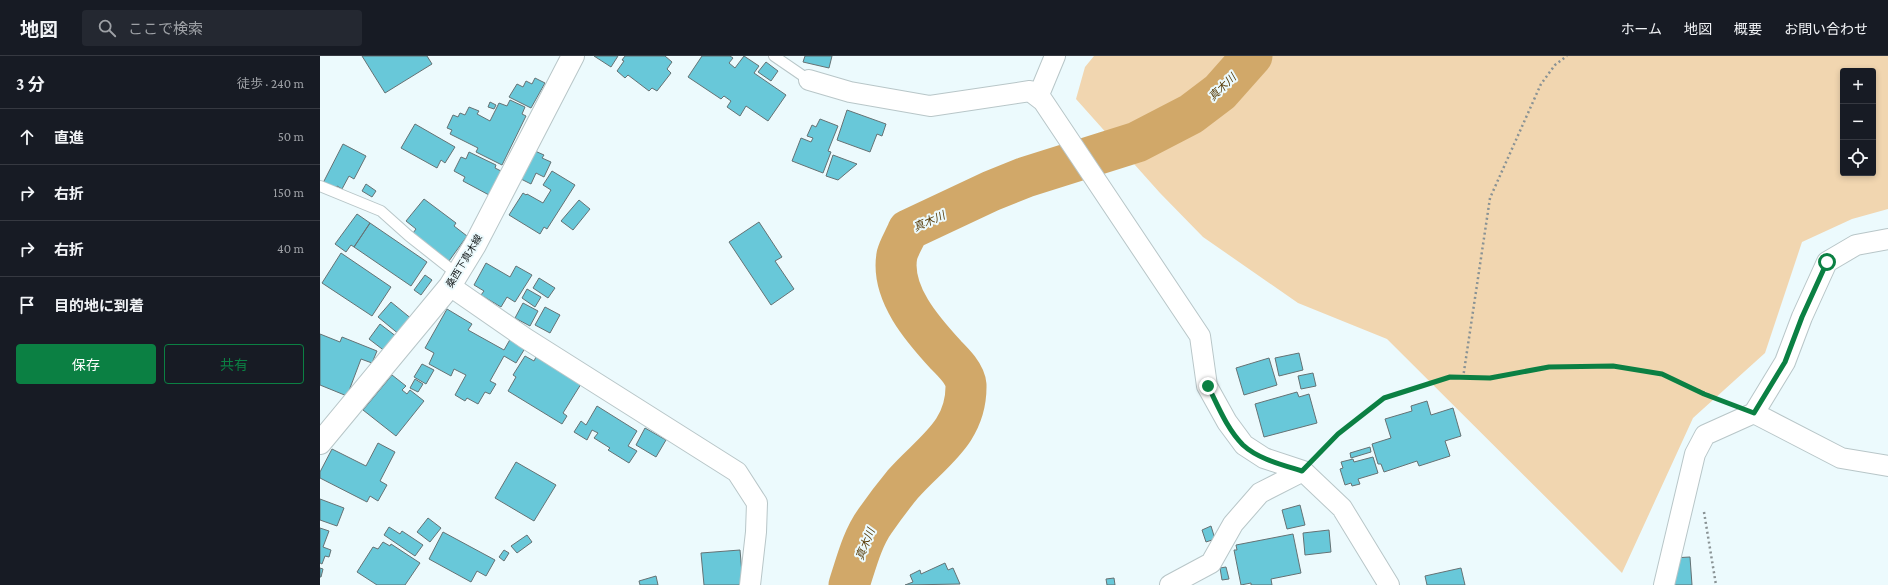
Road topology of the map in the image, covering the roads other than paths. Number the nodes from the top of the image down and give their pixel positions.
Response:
1 (573, 56) edge
2 (774, 56) edge
3 (1055, 56) edge
4 (809, 80) joint
5 (1038, 97) junction
6 (320, 186) edge
7 (1888, 239) edge
8 (453, 280) junction
9 (1754, 413) junction
10 (320, 443) edge
11 (1888, 466) edge
12 (1302, 471) junction
13 (750, 585) edge
14 (1170, 585) edge
15 (1389, 585) edge
16 (1664, 585) edge

1 - 8 main road, 桑西下真木線
2 - 4 lane
3 - 5 street
4 - 5 street
5 - 12 street
6 - 8 lane
7 - 9 street
8 - 10 main road, 桑西下真木線
8 - 13 street
9 - 11 street
9 - 16 street
12 - 14 street
12 - 15 street

